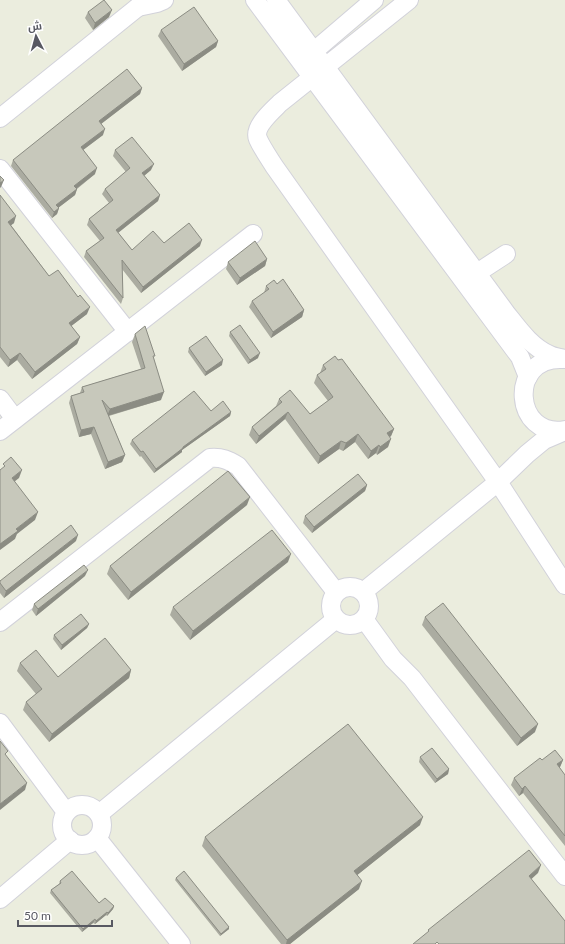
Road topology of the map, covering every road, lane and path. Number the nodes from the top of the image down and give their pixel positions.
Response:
1 (164, 0) edge
2 (255, 0) edge
3 (276, 0) edge
4 (374, 0) edge
5 (409, 0) edge
6 (141, 4) edge
7 (308, 56) junction
8 (320, 72) junction
9 (0, 118) edge
10 (0, 169) edge
11 (253, 234) dead end
12 (506, 254) dead end
13 (477, 273) junction
14 (128, 332) junction
15 (565, 359) edge
16 (528, 377) junction
17 (0, 400) edge
18 (526, 408) junction
19 (15, 419) junction
20 (565, 430) edge
21 (0, 431) edge
22 (527, 454) junction
23 (498, 482) junction
24 (565, 585) edge
25 (336, 592) junction
26 (363, 592) junction
27 (364, 619) junction
28 (336, 620) junction
29 (0, 622) edge
30 (0, 723) edge
31 (66, 812) junction
32 (99, 814) junction
33 (97, 838) junction
34 (70, 840) junction
35 (565, 876) edge
36 (0, 899) edge
37 (181, 944) edge

1 - 6 street
2 - 7 street
3 - 7 street
4 - 7 street
5 - 8 street
6 - 9 street
7 - 8 street
8 - 13 street
8 - 16 street
8 - 23 street
10 - 14 street
11 - 14 street
12 - 13 street
13 - 15 street
14 - 19 street
15 - 16 street
16 - 18 street
17 - 19 street
18 - 20 street
18 - 22 street
19 - 21 street
20 - 22 street
22 - 23 street
23 - 24 street
23 - 26 street
25 - 26 street
25 - 28 street
25 - 29 street
26 - 27 street
27 - 28 street
27 - 35 street
28 - 32 street
30 - 31 street
31 - 32 street
31 - 34 street
32 - 33 street
33 - 34 street
33 - 37 street
34 - 36 street

